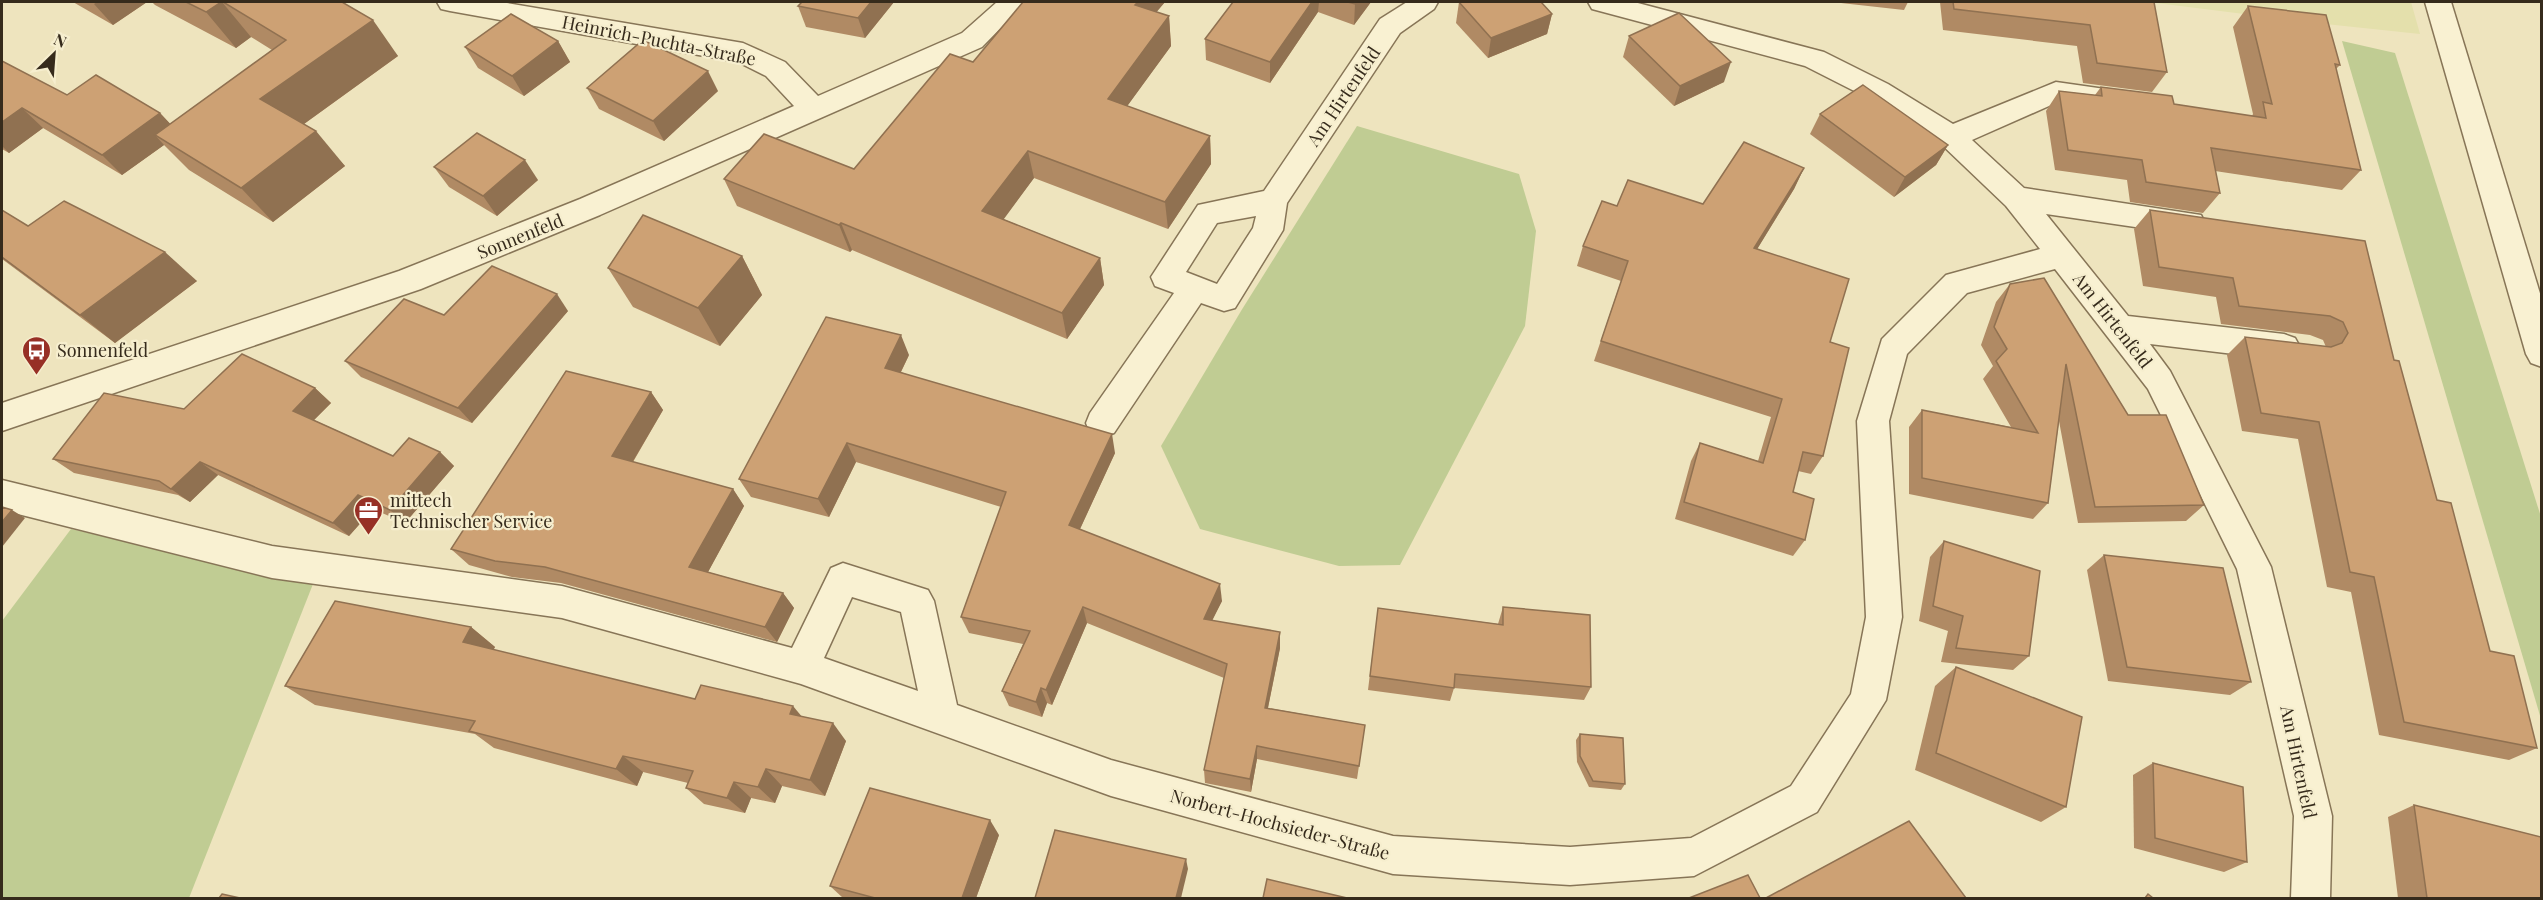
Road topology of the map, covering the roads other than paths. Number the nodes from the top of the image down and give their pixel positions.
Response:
1 (450, 2) edge
2 (1013, 2) edge
3 (1425, 2) edge
4 (1601, 2) edge
5 (2438, 2) edge
6 (2124, 100) edge
7 (813, 110) junction
8 (1951, 137) junction
9 (2016, 198) junction
10 (1273, 201) junction
11 (2214, 227) edge
12 (2062, 255) junction
13 (1194, 288) junction
14 (2119, 328) junction
15 (2310, 350) edge
16 (2541, 354) edge
17 (2, 417) edge
18 (1102, 423) dead end
19 (2, 495) edge
20 (801, 667) junction
21 (942, 719) junction
22 (2311, 898) edge

1 - 7 street, Heinrich-Puchta-Straße
2 - 7 street, Sonnenfeld
3 - 10 street, Am Hirtenfeld
4 - 8 street, Am Hirtenfeld
5 - 16 street
6 - 8 street
7 - 17 street, Sonnenfeld
8 - 9 street, Am Hirtenfeld
9 - 11 street
9 - 12 street, Am Hirtenfeld
10 - 13 street, Am Hirtenfeld
10 - 13 street, Am Hirtenfeld
12 - 14 street, Am Hirtenfeld
12 - 21 street, Norbert-Hochsieder-Straße
13 - 18 street
14 - 15 street
14 - 22 street, Am Hirtenfeld
19 - 20 street
20 - 21 street, Norbert-Hochsieder-Straße
20 - 21 street

